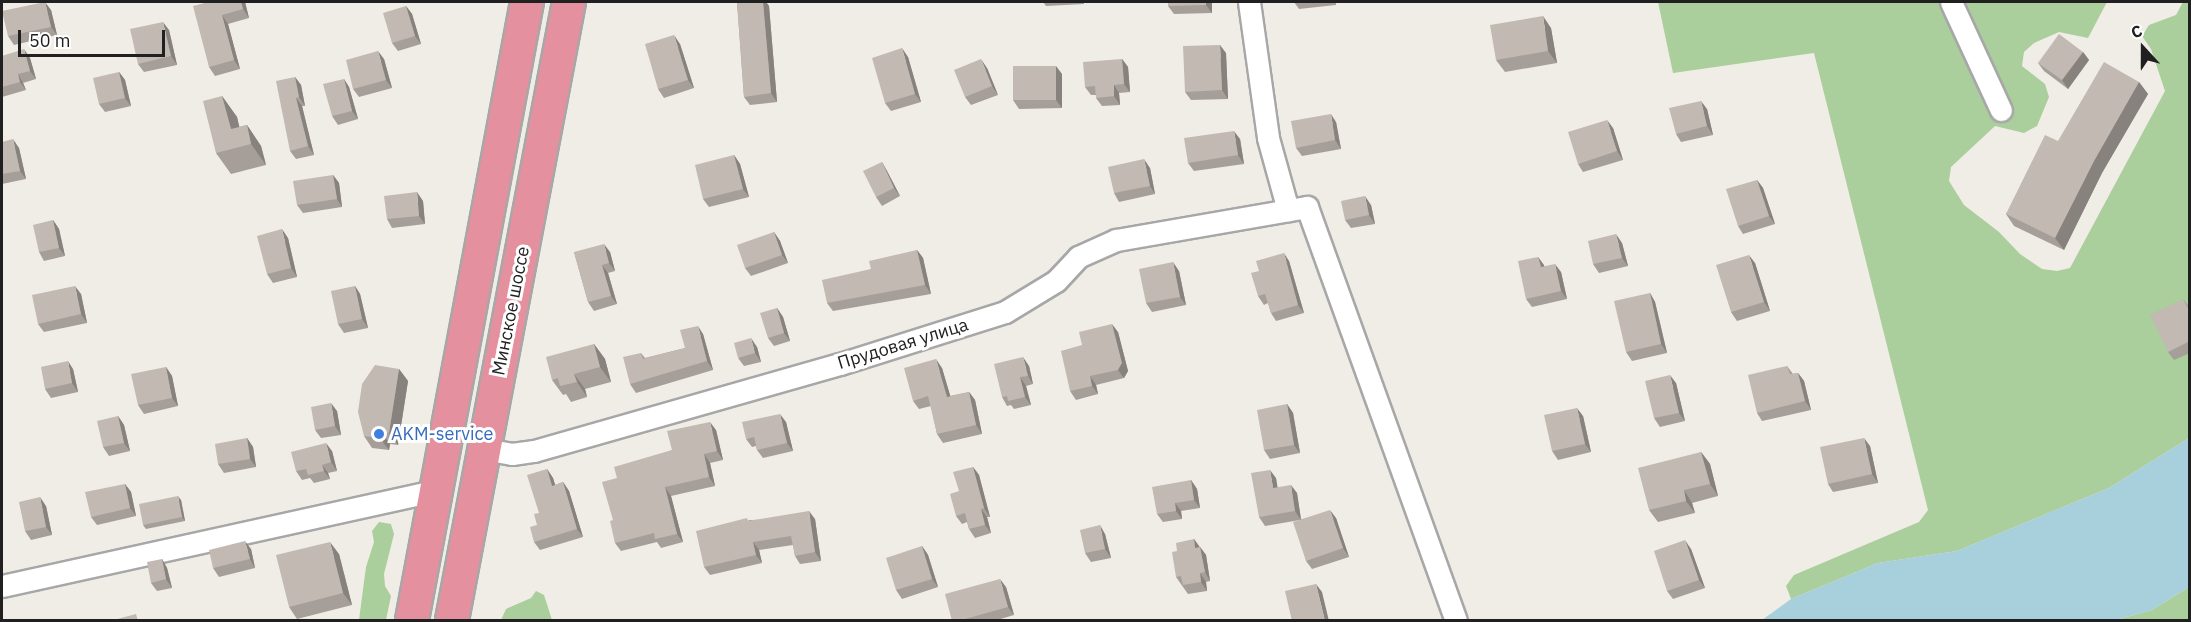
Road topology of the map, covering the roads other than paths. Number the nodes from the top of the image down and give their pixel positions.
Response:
1 (527, 2) edge
2 (569, 2) edge
3 (1249, 2) edge
4 (1952, 2) edge
5 (2001, 110) dead end
6 (1297, 209) junction
7 (484, 449) junction
8 (435, 490) junction
9 (2, 585) edge
10 (411, 621) edge
11 (452, 621) edge
12 (1456, 621) edge

1 - 8 highway
2 - 7 highway, Минское шоссе
3 - 6 street
4 - 5 street
6 - 7 street, Прудовая улица
6 - 12 street
7 - 11 highway, Минское шоссе
8 - 9 street
8 - 10 highway

